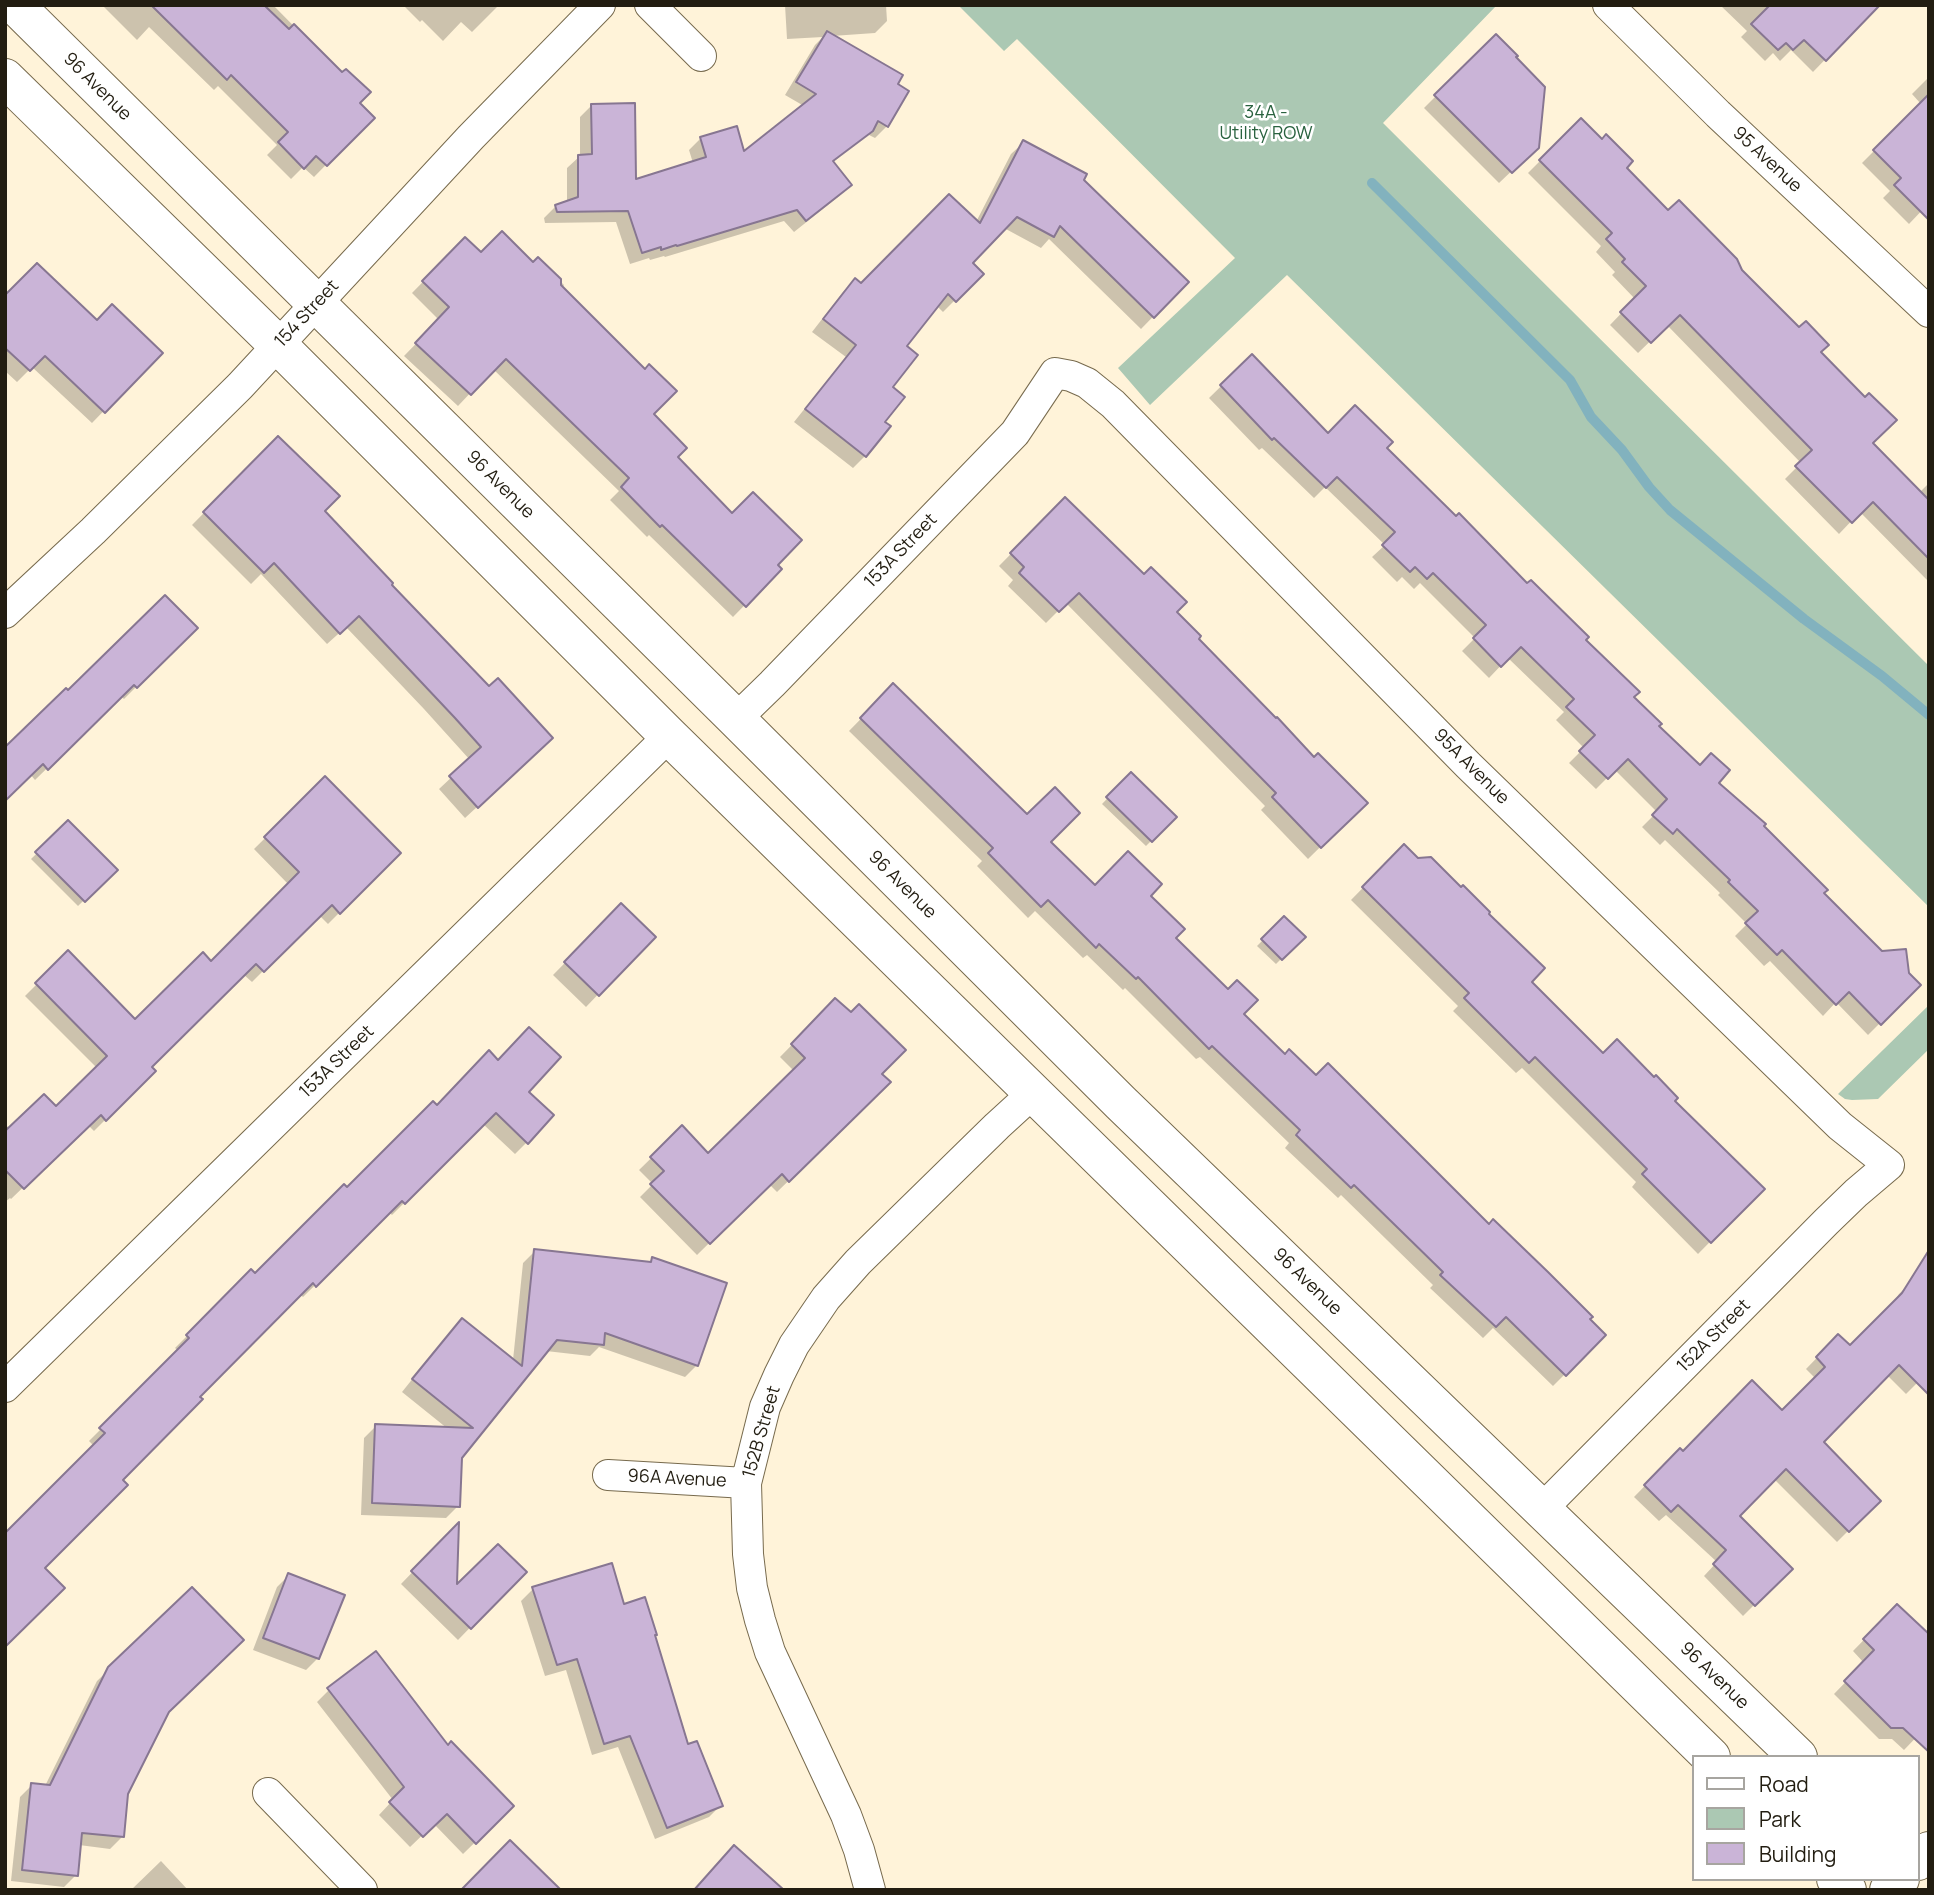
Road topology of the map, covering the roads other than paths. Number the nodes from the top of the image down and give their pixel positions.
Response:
1 (15, 5) edge
2 (600, 5) edge
3 (650, 5) edge
4 (1608, 5) edge
5 (701, 56) dead end
6 (5, 78) edge
7 (316, 304) junction
8 (1929, 312) edge
9 (278, 345) junction
10 (1055, 373) joint
11 (5, 613) edge
12 (736, 719) junction
13 (669, 736) junction
14 (1032, 1094) junction
15 (1121, 1103) junction
16 (1889, 1165) joint
17 (5, 1387) edge
18 (608, 1475) dead end
19 (746, 1483) junction
20 (1541, 1510) junction
21 (1710, 1755) edge
22 (1796, 1755) edge
23 (268, 1793) dead end
24 (362, 1890) edge
25 (870, 1890) edge

1 - 7 main road, 96 Avenue
2 - 7 street, 154 Street
3 - 5 street
4 - 8 street, 95 Avenue
6 - 9 main road
7 - 9 street, 154 Street
7 - 12 main road, 96 Avenue
9 - 11 street, 154 Street
9 - 13 main road
10 - 12 street, 153A Street
10 - 16 street, 95A Avenue
12 - 15 main road, 96 Avenue
13 - 14 main road
13 - 17 street, 153A Street
14 - 15 main road
14 - 19 street, 152B Street
14 - 21 main road
15 - 20 main road, 96 Avenue
16 - 20 street, 152A Street
18 - 19 street, 96A Avenue
19 - 25 street, 152B Street
20 - 22 main road, 96 Avenue
23 - 24 street

